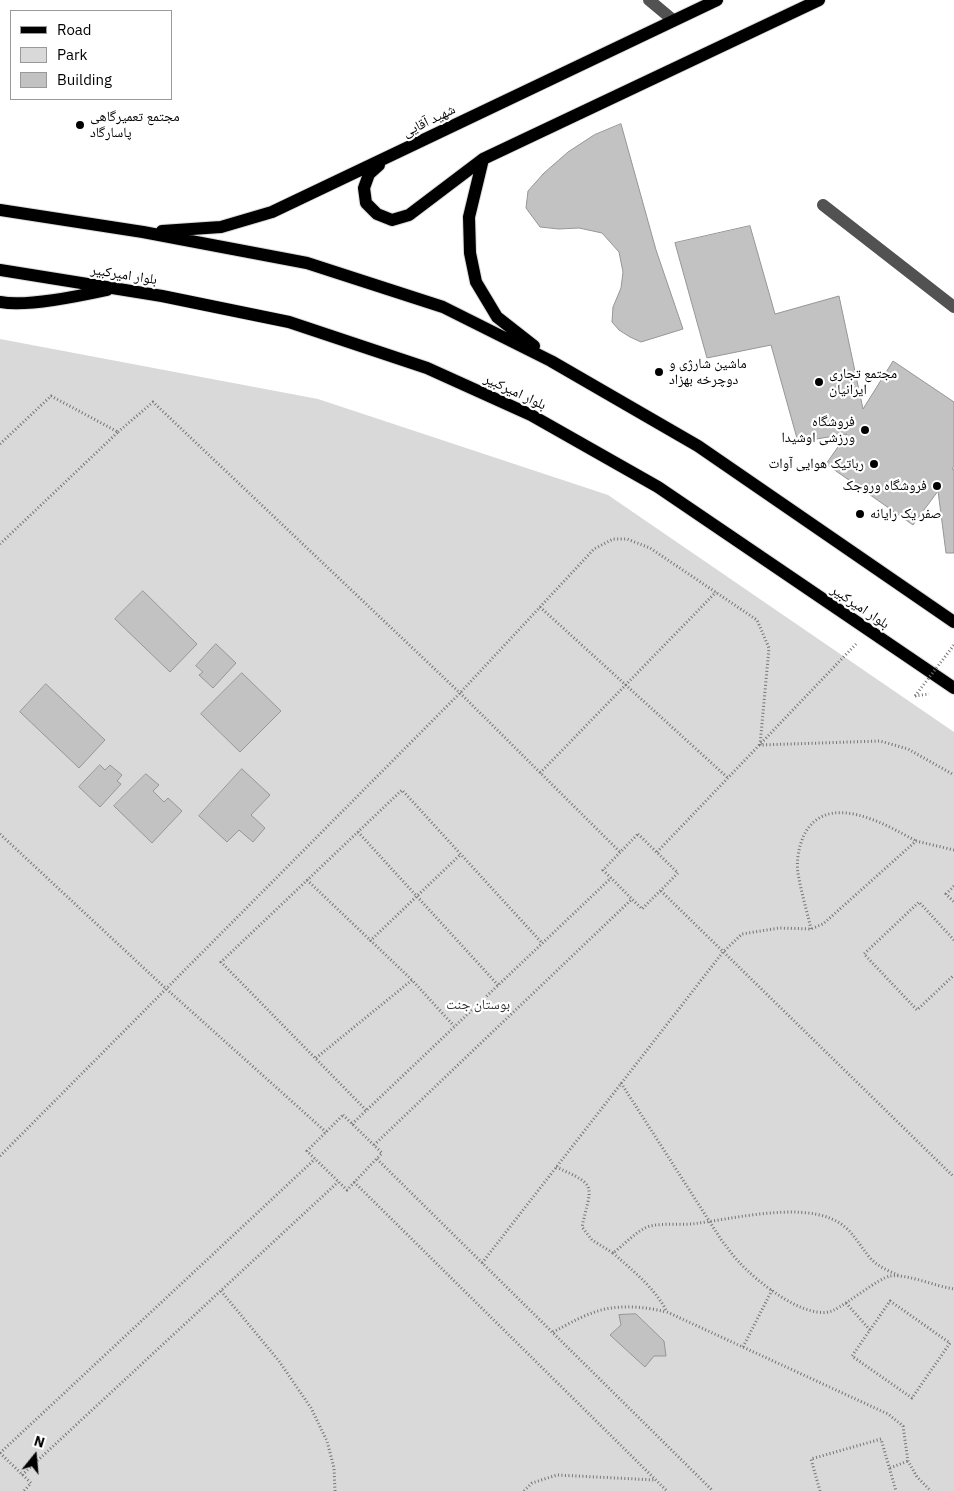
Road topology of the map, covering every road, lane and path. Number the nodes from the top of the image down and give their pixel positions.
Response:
1 (649, 0) edge
2 (717, 0) edge
3 (819, 0) edge
4 (673, 20) junction
5 (386, 158) junction
6 (482, 159) junction
7 (823, 205) dead end
8 (0, 210) edge
9 (143, 232) junction
10 (0, 270) edge
11 (112, 288) junction
12 (0, 302) edge
13 (954, 307) edge
14 (551, 361) junction
15 (118, 432) junction
16 (0, 444) edge
17 (0, 544) edge
18 (716, 592) junction
19 (540, 608) junction
20 (954, 622) edge
21 (869, 631) junction
22 (954, 645) edge
23 (625, 686) junction
24 (954, 688) edge
25 (460, 693) junction
26 (915, 696) dead end
27 (760, 745) junction
28 (540, 773) junction
29 (954, 775) edge
30 (728, 778) junction
31 (358, 832) junction
32 (0, 834) edge
33 (916, 841) junction
34 (954, 850) edge
35 (620, 852) junction
36 (657, 852) junction
37 (461, 854) junction
38 (611, 878) junction
39 (307, 880) junction
40 (954, 886) edge
41 (660, 891) junction
42 (417, 896) junction
43 (632, 899) junction
44 (954, 902) edge
45 (811, 930) junction
46 (954, 940) edge
47 (370, 941) junction
48 (542, 943) junction
49 (723, 952) junction
50 (954, 975) edge
51 (412, 980) junction
52 (498, 985) junction
53 (167, 989) junction
54 (454, 1026) junction
55 (316, 1058) junction
56 (621, 1083) junction
57 (366, 1110) junction
58 (352, 1124) junction
59 (326, 1132) junction
60 (374, 1146) junction
61 (0, 1156) edge
62 (315, 1159) junction
63 (376, 1159) junction
64 (556, 1167) junction
65 (954, 1177) edge
66 (338, 1182) junction
67 (354, 1182) junction
68 (710, 1222) junction
69 (613, 1254) junction
70 (482, 1263) junction
71 (901, 1277) junction
72 (954, 1289) edge
73 (772, 1290) junction
74 (221, 1291) junction
75 (846, 1302) junction
76 (667, 1312) junction
77 (870, 1330) junction
78 (552, 1332) junction
79 (743, 1347) junction
80 (0, 1453) edge
81 (908, 1461) junction
82 (889, 1468) junction
83 (22, 1475) junction
84 (656, 1480) junction
85 (24, 1491) edge
86 (335, 1491) edge
87 (524, 1491) edge
88 (667, 1491) edge
89 (713, 1491) edge
90 (820, 1491) edge
91 (896, 1491) edge
92 (931, 1491) edge

1 - 4 street
2 - 4 main road, شهید آقایی
3 - 6 main road
4 - 5 main road, شهید آقایی
5 - 6 main road
5 - 9 main road, شهید آقایی
6 - 14 main road
7 - 13 street
8 - 9 main road
9 - 14 main road
10 - 11 main road, بلوار امیرکبیر
11 - 12 main road
11 - 21 main road, بلوار امیرکبیر
14 - 20 main road
15 - 16 path
15 - 17 path
15 - 25 path
18 - 19 path
18 - 23 path
18 - 27 path
19 - 23 path
19 - 25 path
21 - 24 main road, بلوار امیرکبیر
21 - 27 path
22 - 26 path, bridge
23 - 28 path
23 - 30 path
25 - 28 path
25 - 53 path
27 - 29 path
27 - 30 path
28 - 35 path
30 - 36 path
31 - 37 path
31 - 39 path
31 - 42 path
32 - 53 path
33 - 34 path
33 - 45 path
33 - 45 path
35 - 36 path
35 - 38 path
36 - 41 path
37 - 42 path
37 - 48 path
38 - 43 path
38 - 48 path
39 - 47 path
39 - 55 path
40 - 44 path
41 - 43 path
41 - 49 path
42 - 47 path
42 - 52 path
43 - 60 path
45 - 49 path
46 - 50 path
47 - 51 path
48 - 52 path
49 - 56 path
49 - 65 path
51 - 54 path
51 - 55 path
52 - 54 path
53 - 59 path
53 - 61 path
54 - 57 path
55 - 57 path
56 - 64 path
56 - 68 path
57 - 58 path
58 - 59 path
58 - 60 path
59 - 62 path
60 - 63 path
62 - 66 path
62 - 80 path
63 - 67 path
63 - 70 path
64 - 69 path
64 - 70 path
66 - 67 path
66 - 74 path
67 - 84 path
68 - 69 path
68 - 71 path
68 - 73 path
69 - 76 path
70 - 78 path
71 - 72 path
71 - 75 path
73 - 75 path
73 - 79 path
74 - 83 path
74 - 86 path
75 - 77 path
76 - 78 path
76 - 79 path
77 - 77 path
78 - 89 path
79 - 81 path
80 - 83 path
81 - 82 path
81 - 92 path
82 - 90 path
82 - 91 path
83 - 85 path
84 - 87 path
84 - 88 path

